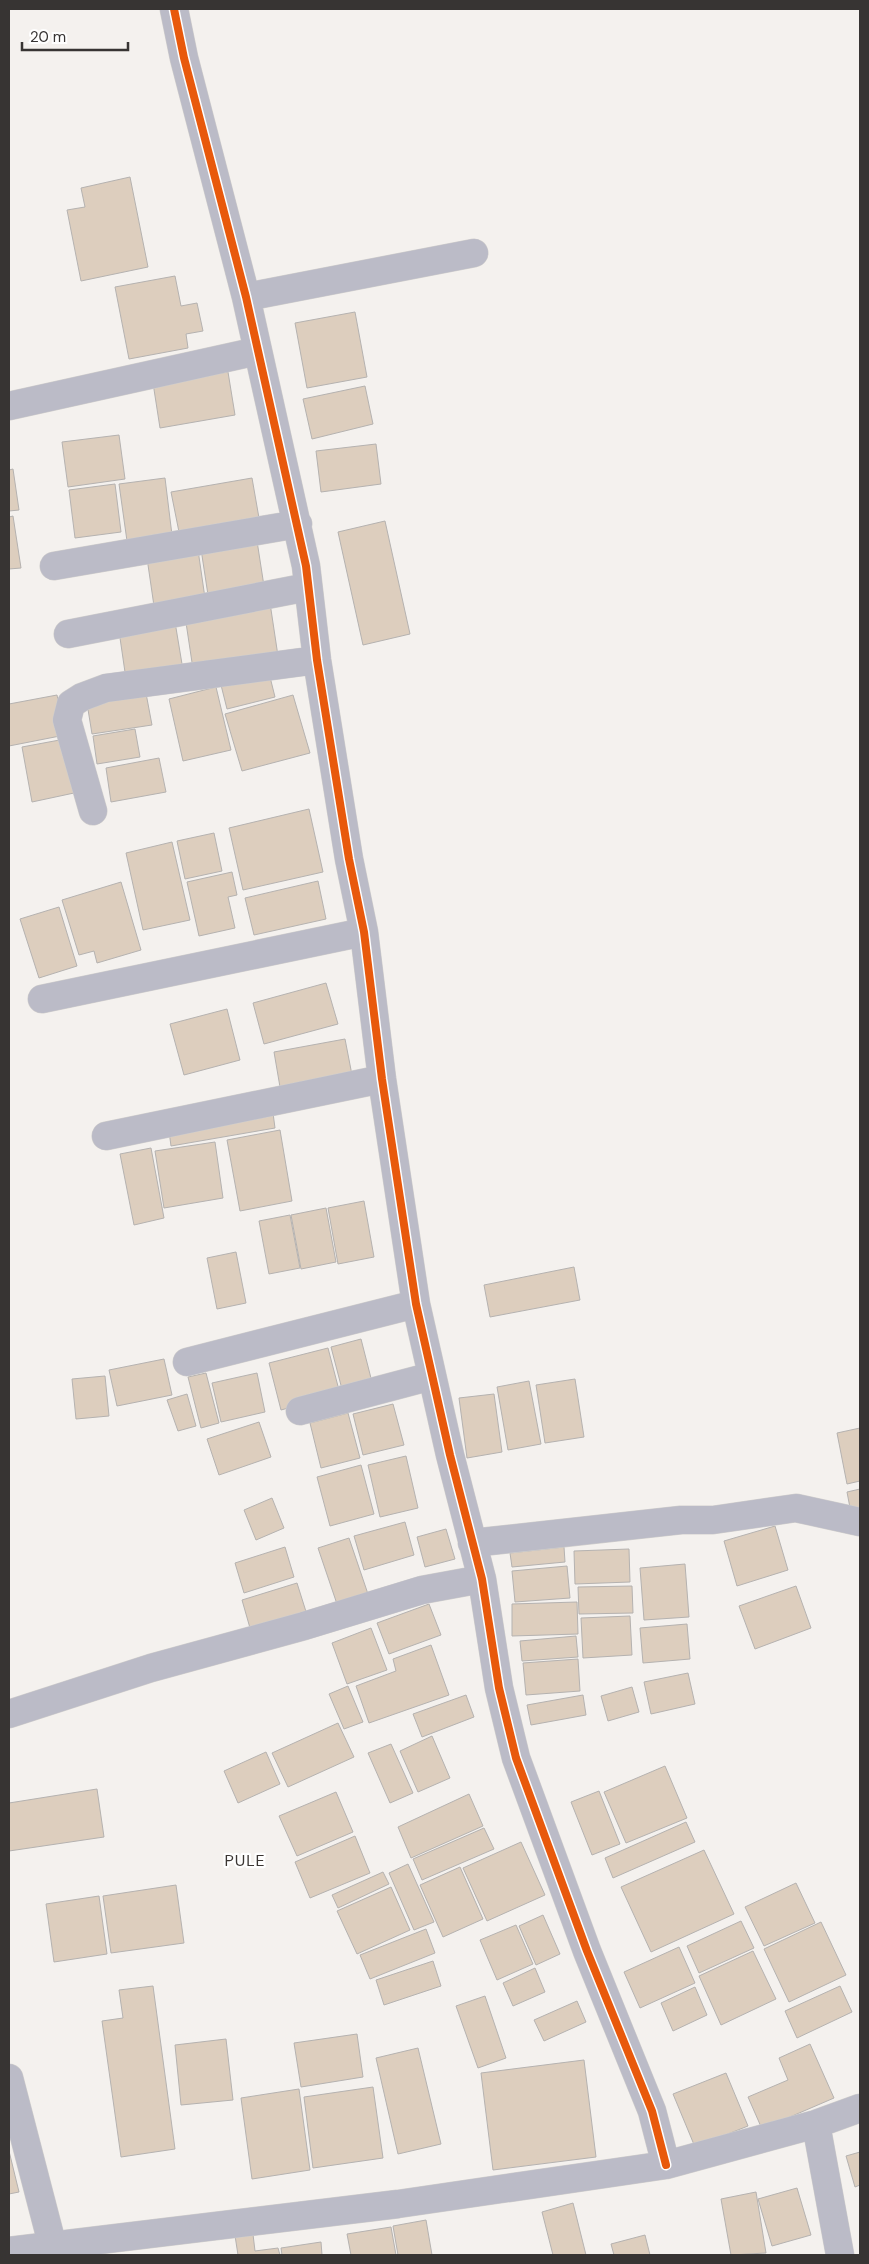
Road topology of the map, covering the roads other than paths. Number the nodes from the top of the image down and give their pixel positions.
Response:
1 (174, 9) edge
2 (474, 253) dead end
3 (246, 297) junction
4 (258, 351) junction
5 (9, 406) edge
6 (298, 524) junction
7 (54, 566) dead end
8 (308, 587) junction
9 (68, 634) dead end
10 (317, 660) junction
11 (93, 811) dead end
12 (364, 932) junction
13 (42, 999) dead end
14 (382, 1079) junction
15 (106, 1136) dead end
16 (416, 1304) junction
17 (187, 1362) dead end
18 (432, 1376) junction
19 (300, 1410) dead end
20 (860, 1522) edge
21 (472, 1543) junction
22 (482, 1579) junction
23 (9, 1714) edge
24 (9, 2078) edge
25 (860, 2108) edge
26 (816, 2124) junction
27 (666, 2164) junction
28 (9, 2251) edge
29 (54, 2251) edge
30 (840, 2255) edge

1 - 3 street
2 - 3 street
3 - 4 street
4 - 5 street
4 - 6 street
6 - 7 street
6 - 8 street
8 - 9 street
8 - 10 street
10 - 11 street
10 - 12 street
12 - 13 street
12 - 14 street
14 - 15 street
14 - 16 street
16 - 17 street
16 - 18 street
18 - 19 street
18 - 21 street
20 - 21 street
21 - 22 street
22 - 23 street
22 - 27 street
24 - 29 street
25 - 26 street
26 - 27 street
26 - 30 street
27 - 29 street
28 - 29 street

